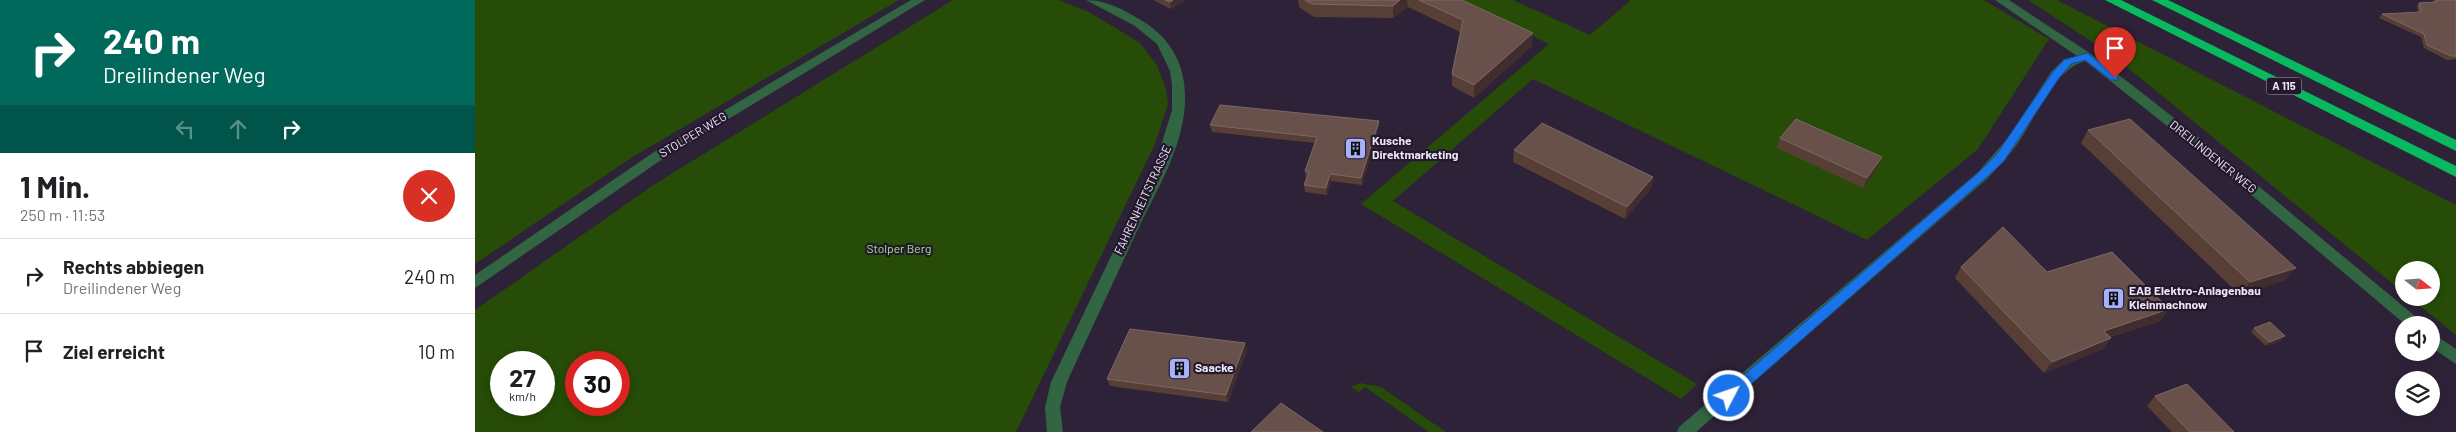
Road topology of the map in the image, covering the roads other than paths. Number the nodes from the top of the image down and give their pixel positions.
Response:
1 (919, 0) edge
2 (1092, 0) edge
3 (2001, 0) edge
4 (2111, 0) edge
5 (2158, 0) edge
6 (2087, 56) junction
7 (2456, 146) edge
8 (2456, 172) edge
9 (475, 282) edge
10 (2405, 316) edge
11 (2440, 345) edge
12 (2456, 358) edge
13 (1055, 432) edge
14 (1685, 432) edge

1 - 9 street, STOLPER WEG
2 - 13 street, FAHRENHEITSTRASSE
3 - 6 street, DREILINDENER WEG
4 - 8 highway, A 115
5 - 7 highway, A 115
6 - 10 street, DREILINDENER WEG
6 - 14 street
11 - 12 street

